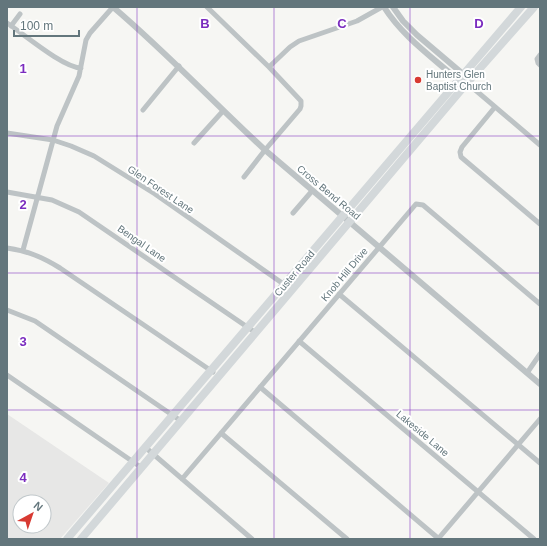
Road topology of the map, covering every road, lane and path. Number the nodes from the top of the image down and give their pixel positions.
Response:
1 (113, 7) edge
2 (207, 7) edge
3 (383, 7) edge
4 (393, 7) edge
5 (521, 7) edge
6 (534, 7) edge
7 (20, 14) dead end
8 (9, 24) edge
9 (417, 35) junction
10 (412, 40) junction
11 (540, 55) edge
12 (540, 65) edge
13 (179, 66) junction
14 (269, 67) junction
15 (81, 68) junction
16 (460, 77) junction
17 (467, 83) junction
18 (495, 107) junction
19 (142, 110) dead end
20 (223, 111) junction
21 (7, 133) edge
22 (53, 140) junction
23 (194, 143) dead end
24 (540, 145) edge
25 (265, 150) junction
26 (244, 177) dead end
27 (312, 191) junction
28 (7, 192) edge
29 (38, 197) junction
30 (293, 213) dead end
31 (342, 216) junction
32 (349, 222) junction
33 (540, 224) edge
34 (378, 247) junction
35 (7, 248) edge
36 (23, 250) junction
37 (284, 284) junction
38 (292, 290) junction
39 (339, 294) junction
40 (540, 304) edge
41 (7, 310) edge
42 (248, 327) junction
43 (256, 333) junction
44 (299, 340) junction
45 (540, 354) edge
46 (210, 371) junction
47 (527, 373) junction
48 (7, 375) edge
49 (218, 377) junction
50 (540, 384) edge
51 (260, 387) junction
52 (173, 415) junction
53 (540, 419) edge
54 (181, 421) junction
55 (221, 433) junction
56 (518, 445) junction
57 (146, 447) junction
58 (154, 454) junction
59 (134, 462) junction
60 (540, 463) edge
61 (142, 468) junction
62 (182, 479) junction
63 (478, 492) junction
64 (67, 539) edge
65 (81, 539) edge
66 (252, 539) edge
67 (347, 539) edge
68 (439, 539) edge
69 (534, 539) edge

1 - 13 street, Cross Bend Road
1 - 15 street
2 - 14 street
3 - 10 street
3 - 14 street
4 - 9 street
5 - 16 main road, Custer Road
6 - 17 main road, Custer Road
7 - 8 street
8 - 15 street
9 - 10 street
9 - 16 street
10 - 16 street
11 - 12 street
13 - 19 street
13 - 20 street, Cross Bend Road
14 - 25 street
15 - 22 street
16 - 17 street
16 - 31 main road, Custer Road
17 - 18 street
17 - 32 main road, Custer Road
18 - 24 street
18 - 33 street
20 - 23 street
20 - 25 street, Cross Bend Road
21 - 22 street, Glen Forest Lane
22 - 29 street
22 - 37 street, Glen Forest Lane
25 - 26 street
25 - 27 street, Cross Bend Road
27 - 30 street
27 - 31 street, Cross Bend Road
28 - 29 street, Bengal Lane
29 - 36 street
29 - 42 street, Bengal Lane
31 - 32 street, Cross Bend Road
31 - 37 main road, Custer Road
32 - 34 street, Cross Bend Road
32 - 38 main road, Custer Road
34 - 39 street, Knob Hill Drive
34 - 40 street, Knob Hill Drive
34 - 47 street, Cross Bend Road
35 - 36 street
36 - 46 street
37 - 38 street, Glen Forest Lane
37 - 42 main road, Custer Road
38 - 43 main road, Custer Road
39 - 44 street, Knob Hill Drive
39 - 56 street
41 - 52 street
42 - 43 street, Bengal Lane
42 - 46 main road, Custer Road
43 - 49 main road, Custer Road
44 - 51 street, Knob Hill Drive
44 - 63 street, Lakeside Lane
45 - 47 street
46 - 49 street
46 - 52 main road, Custer Road
47 - 50 street, Cross Bend Road
48 - 59 street
49 - 54 main road, Custer Road
51 - 55 street, Knob Hill Drive
51 - 68 street
52 - 54 street
52 - 57 main road, Custer Road
53 - 56 street
54 - 58 main road, Custer Road
55 - 62 street, Knob Hill Drive
55 - 67 street
56 - 60 street
56 - 63 street
57 - 58 street
57 - 59 main road, Custer Road
58 - 61 main road, Custer Road
58 - 62 street
59 - 61 street
59 - 64 main road, Custer Road
61 - 65 main road, Custer Road
62 - 66 street
63 - 68 street
63 - 69 street, Lakeside Lane

